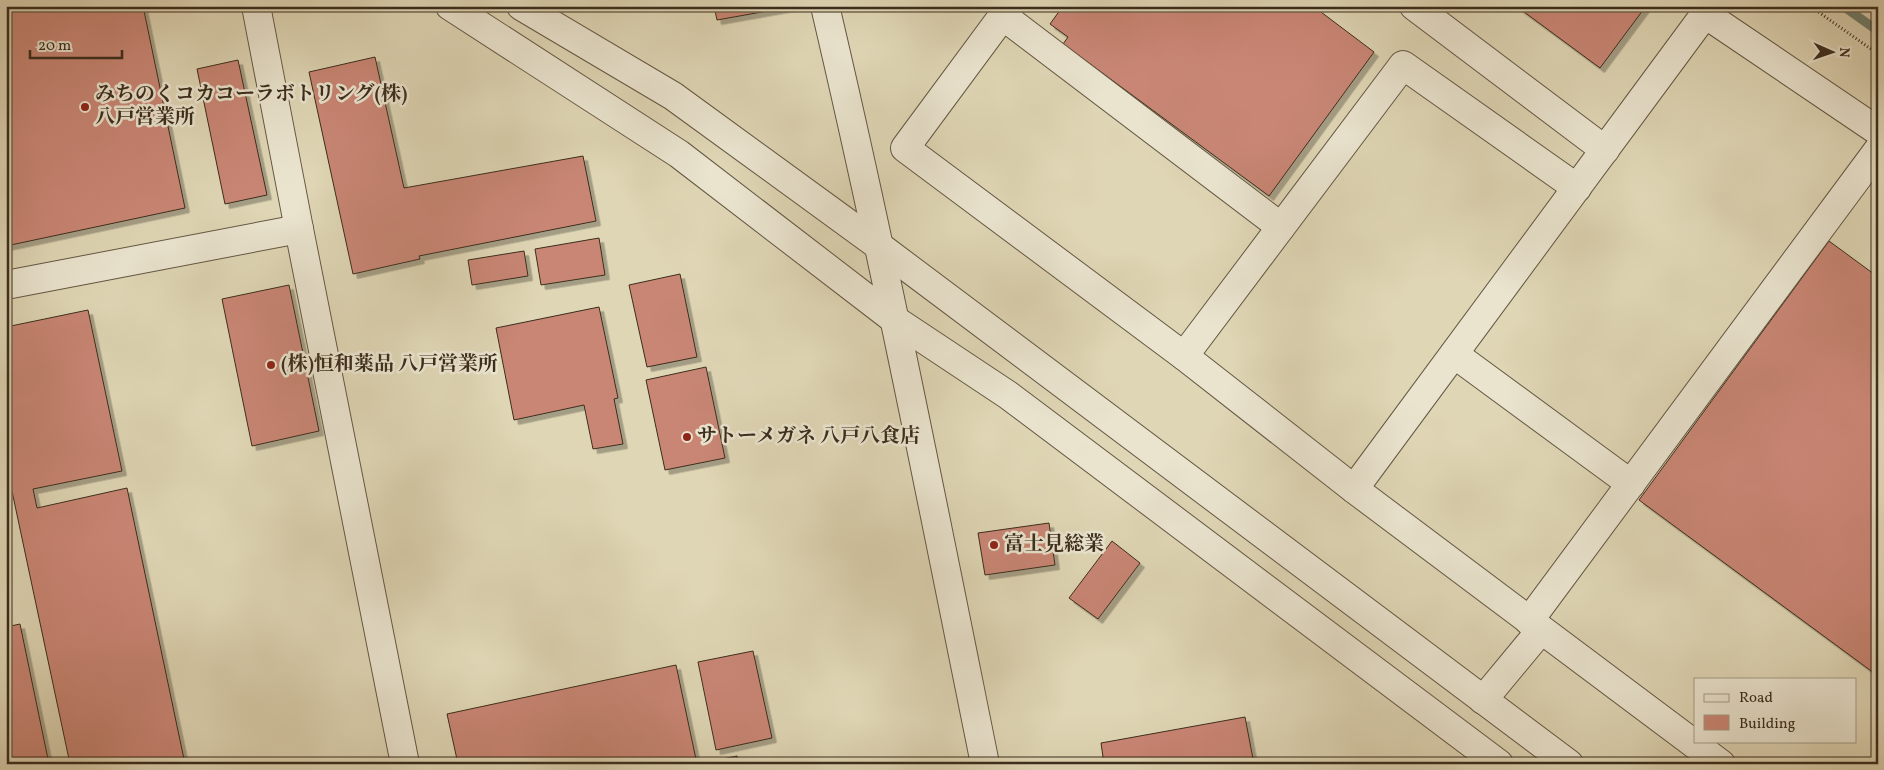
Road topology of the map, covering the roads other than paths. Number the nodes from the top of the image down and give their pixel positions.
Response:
1 (256, 6) edge
2 (450, 6) edge
3 (521, 6) edge
4 (825, 6) edge
5 (1414, 6) edge
6 (1006, 11) edge
7 (1878, 131) edge
8 (1605, 150) junction
9 (1878, 150) edge
10 (1577, 188) junction
11 (1281, 226) junction
12 (299, 229) junction
13 (880, 246) junction
14 (6, 286) edge
15 (896, 320) junction
16 (1454, 354) junction
17 (1184, 356) junction
18 (1631, 484) junction
19 (1354, 489) junction
20 (1535, 625) junction
21 (1483, 700) junction
22 (405, 764) edge
23 (985, 764) edge
24 (1499, 764) edge
25 (1569, 764) edge
26 (1720, 764) edge

1 - 12 street
2 - 15 street
3 - 13 street
4 - 13 street
5 - 8 street
6 - 11 street
6 - 17 street
7 - 8 street
8 - 10 street
9 - 18 street
10 - 11 street
10 - 16 street
11 - 17 street
12 - 14 street
12 - 22 street
13 - 15 street
13 - 21 street
15 - 23 street
15 - 24 street
16 - 18 street
16 - 19 street
17 - 19 street
18 - 20 street
19 - 20 street
20 - 21 street
20 - 26 street
21 - 25 street

